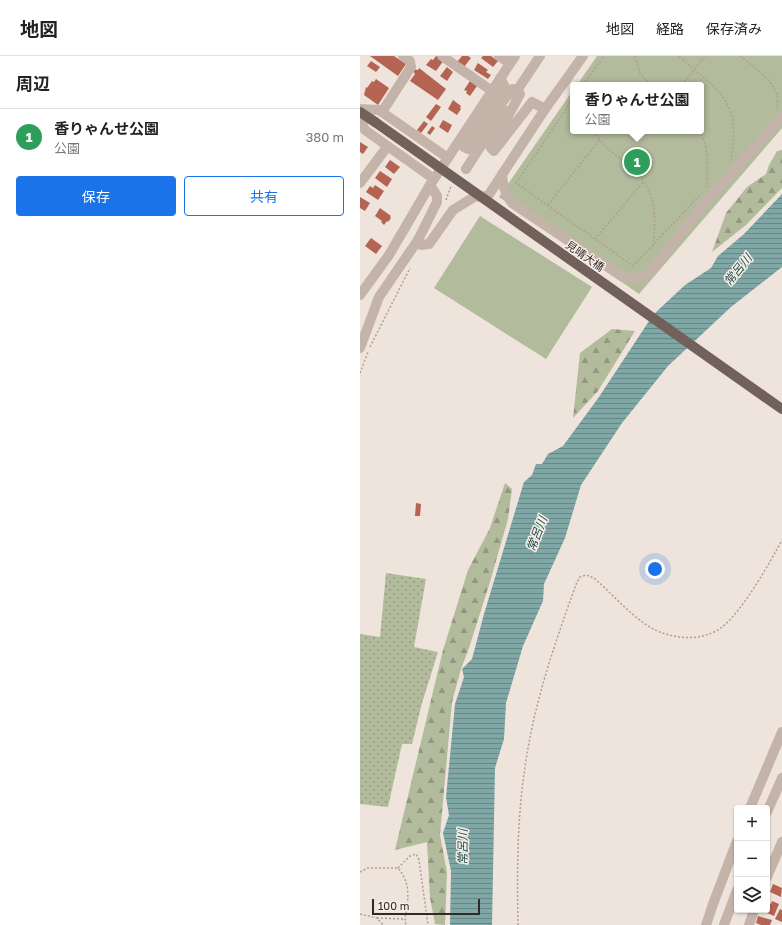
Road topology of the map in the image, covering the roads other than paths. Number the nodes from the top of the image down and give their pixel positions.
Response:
1 (403, 56) edge
2 (442, 56) edge
3 (499, 56) edge
4 (540, 56) edge
5 (583, 56) edge
6 (513, 60) edge
7 (500, 78) junction
8 (518, 90) junction
9 (492, 91) junction
10 (545, 109) junction
11 (360, 110) edge
12 (382, 112) junction
13 (782, 117) edge
14 (360, 119) edge
15 (387, 146) junction
16 (448, 158) junction
17 (466, 169) dead end
18 (502, 174) junction
19 (432, 182) junction
20 (360, 183) edge
21 (418, 240) junction
22 (363, 292) edge
23 (378, 296) junction
24 (360, 348) edge
25 (782, 409) edge
26 (782, 732) edge
27 (782, 778) edge
28 (751, 805) edge
29 (770, 805) edge
30 (737, 841) edge
31 (782, 842) edge
32 (770, 870) edge
33 (734, 898) edge
34 (753, 913) edge
35 (706, 925) edge
36 (724, 925) edge
37 (749, 925) edge

1 - 12 street
2 - 9 street
3 - 6 street
4 - 8 street
5 - 10 street
6 - 7 street
7 - 8 street
7 - 9 street
8 - 10 street
8 - 17 street
9 - 16 street
10 - 18 street
11 - 12 street
11 - 25 main road, 見晴大橋, bridge
12 - 16 street
13 - 18 street
14 - 15 street
15 - 19 street
15 - 20 street
16 - 19 street
18 - 21 street
19 - 21 street
19 - 22 street
21 - 23 street
22 - 23 street
23 - 24 street
26 - 28 street
27 - 29 street
30 - 35 street
31 - 32 street
33 - 36 street
34 - 37 street

